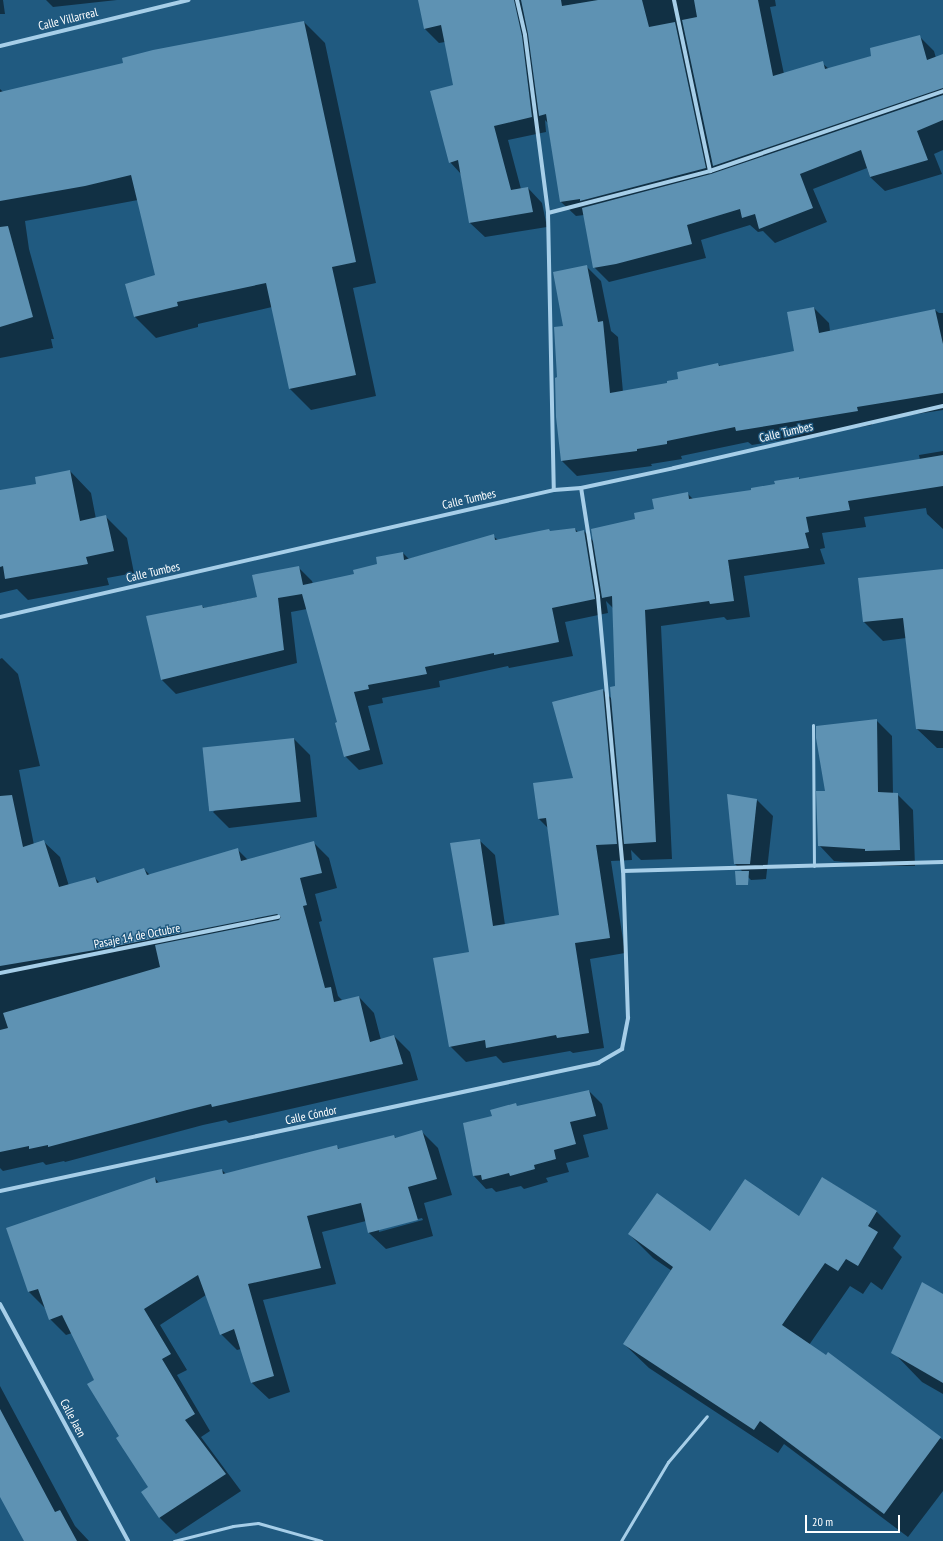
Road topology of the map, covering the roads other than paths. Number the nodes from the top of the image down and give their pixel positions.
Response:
1 (188, 0) edge
2 (518, 0) edge
3 (674, 0) edge
4 (0, 46) edge
5 (943, 91) edge
6 (710, 171) junction
7 (548, 213) junction
8 (943, 406) edge
9 (581, 488) junction
10 (554, 490) junction
11 (0, 617) edge
12 (813, 725) dead end
13 (943, 862) edge
14 (814, 866) junction
15 (623, 871) junction
16 (278, 918) dead end
17 (0, 974) edge
18 (0, 1191) edge
19 (0, 1304) edge
20 (707, 1416) dead end
21 (128, 1541) edge
22 (174, 1541) edge
23 (322, 1541) edge
24 (621, 1541) edge

1 - 4 street, Calle Villarreal
2 - 7 street
3 - 6 street
5 - 6 street
6 - 7 street
7 - 10 street
8 - 9 street, Calle Tumbes
9 - 10 street, Calle Tumbes
9 - 15 street
10 - 11 street, Calle Tumbes
12 - 14 lane
13 - 14 street
14 - 15 street
15 - 18 street, Calle Cóndor
16 - 17 street, Pasaje 14 de Octubre
19 - 21 street, Calle Jaen
20 - 24 lane
22 - 23 lane

